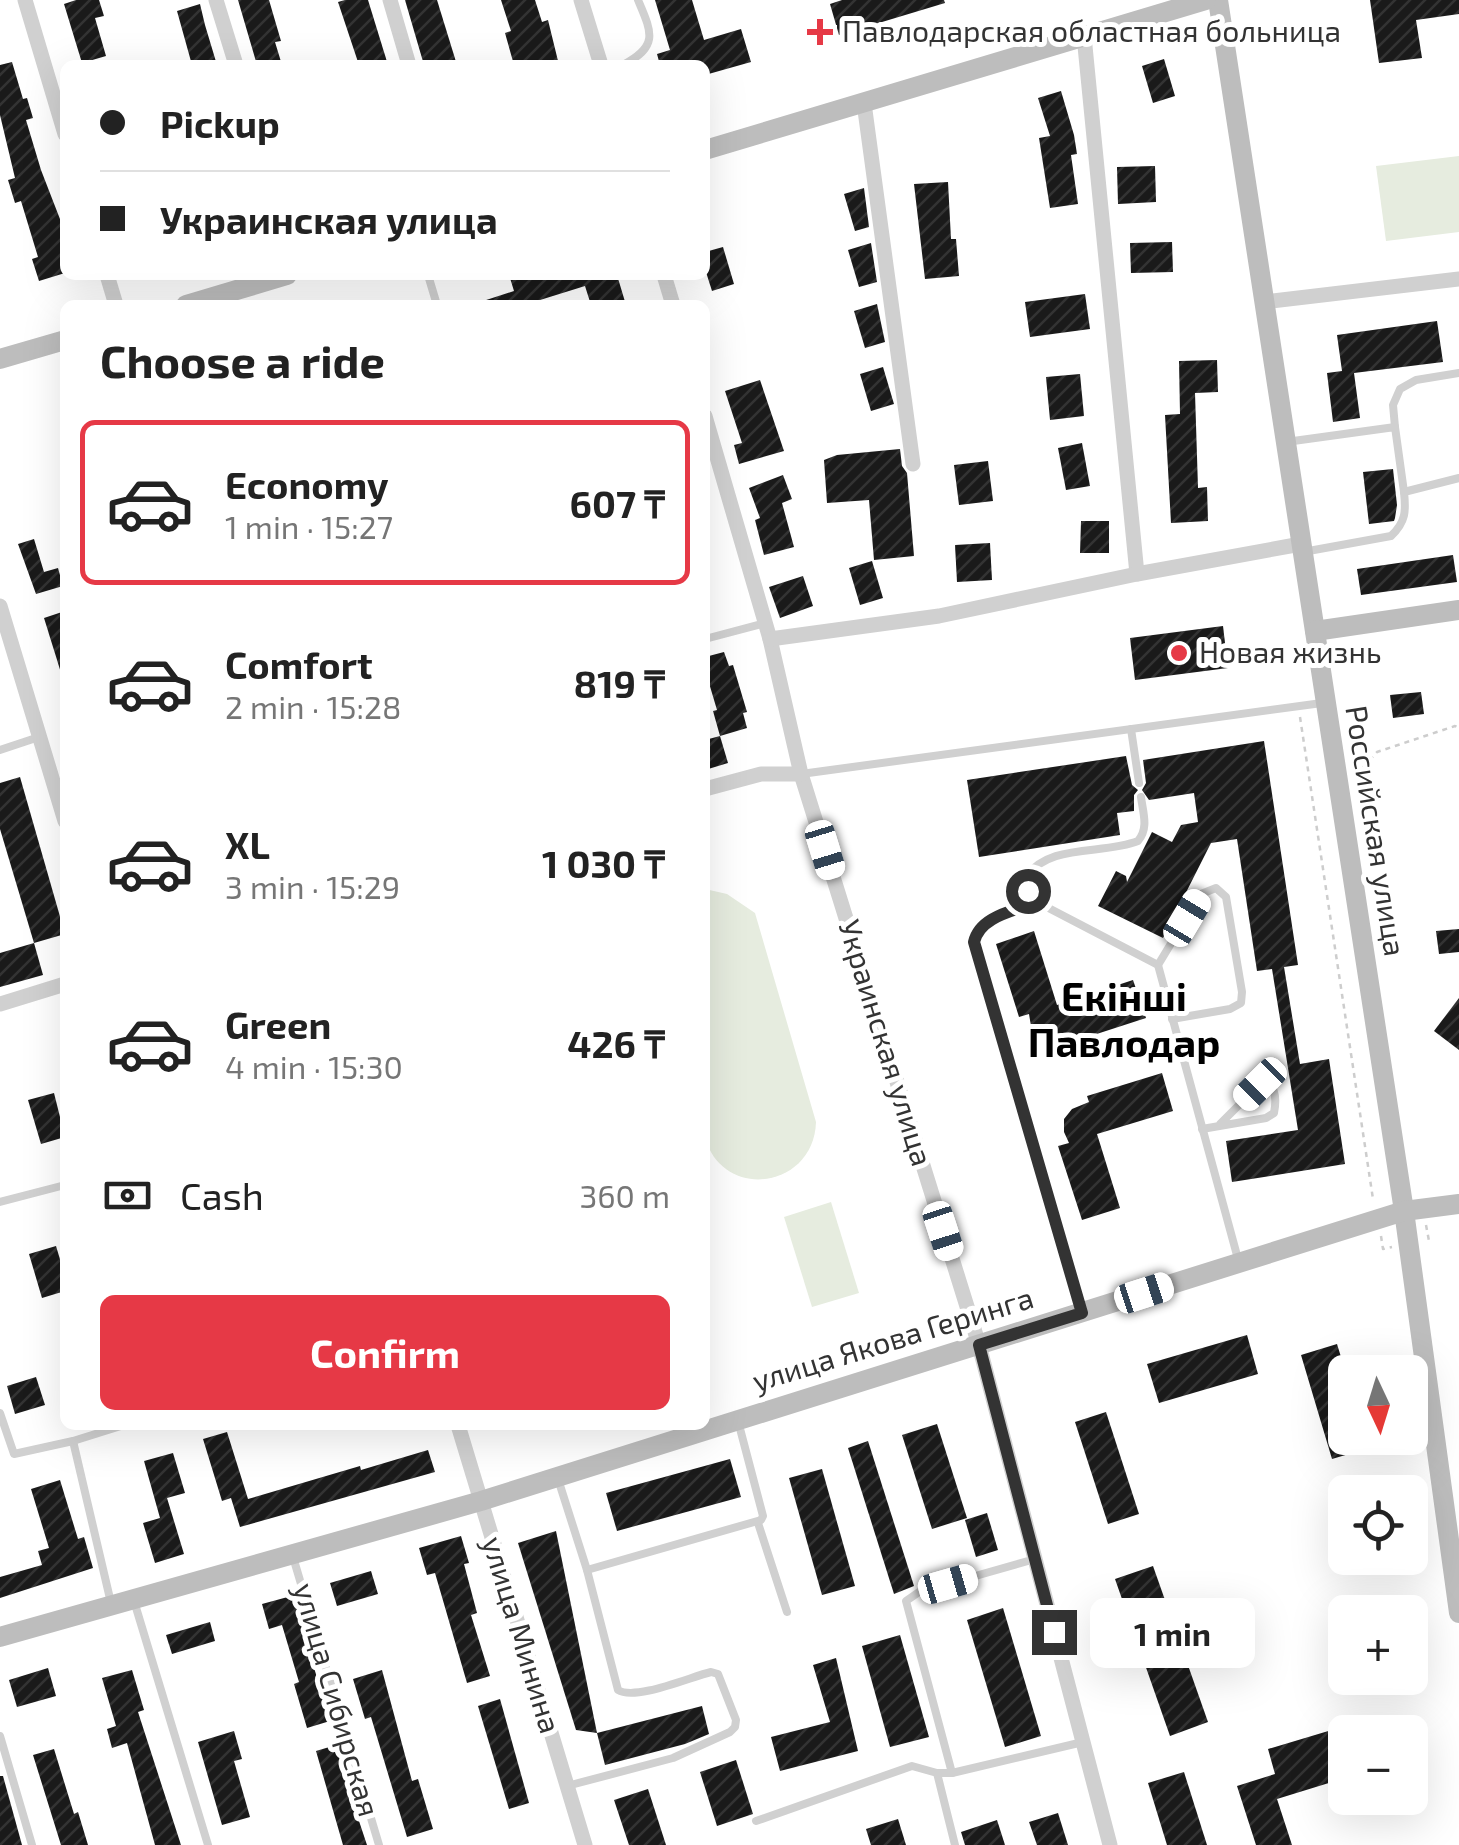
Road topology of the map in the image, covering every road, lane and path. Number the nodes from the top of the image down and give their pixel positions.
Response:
1 (25, 0) edge
2 (216, 0) edge
3 (390, 0) edge
4 (581, 0) edge
5 (638, 0) edge
6 (1206, 0) edge
7 (1218, 0) edge
8 (1084, 36) junction
9 (234, 60) edge
10 (408, 60) edge
11 (599, 60) edge
12 (633, 60) edge
13 (864, 103) junction
14 (60, 117) edge
15 (710, 149) edge
16 (1459, 279) edge
17 (269, 280) edge
18 (203, 300) edge
19 (1264, 302) junction
20 (60, 341) edge
21 (0, 358) edge
22 (1459, 373) edge
23 (1395, 427) junction
24 (710, 438) edge
25 (1286, 442) junction
26 (913, 464) dead end
27 (1459, 478) edge
28 (1404, 492) junction
29 (1302, 548) junction
30 (1137, 574) junction
31 (0, 606) edge
32 (1459, 610) edge
33 (767, 631) junction
34 (1314, 631) junction
35 (710, 638) edge
36 (1325, 702) junction
37 (1299, 706) junction
38 (1459, 728) edge
39 (1131, 729) junction
40 (39, 737) junction
41 (0, 750) edge
42 (802, 774) junction
43 (1139, 783) dead end
44 (710, 788) edge
45 (1339, 794) junction
46 (1141, 796) dead end
47 (60, 805) edge
48 (1037, 902) junction
49 (1158, 965) junction
50 (60, 986) edge
51 (0, 1004) edge
52 (1172, 1019) junction
53 (1220, 1124) junction
54 (1202, 1129) junction
55 (60, 1186) edge
56 (1373, 1198) dead end
57 (0, 1202) edge
58 (1459, 1204) edge
59 (1404, 1211) junction
60 (1239, 1263) junction
61 (1082, 1313) junction
62 (979, 1345) junction
63 (0, 1413) edge
64 (738, 1421) junction
65 (109, 1430) edge
66 (460, 1430) edge
67 (709, 1430) edge
68 (710, 1430) edge
69 (73, 1442) junction
70 (557, 1477) junction
71 (481, 1501) junction
72 (758, 1523) junction
73 (292, 1554) junction
74 (1035, 1559) junction
75 (587, 1570) junction
76 (134, 1599) junction
77 (112, 1606) junction
78 (787, 1612) dead end
79 (1459, 1613) edge
80 (0, 1637) edge
81 (0, 1736) edge
82 (1083, 1742) junction
83 (936, 1773) junction
84 (952, 1773) junction
85 (567, 1786) junction
86 (756, 1821) dead end
87 (32, 1845) edge
88 (208, 1845) edge
89 (378, 1845) edge
90 (585, 1845) edge
91 (955, 1845) edge
92 (1110, 1845) edge

1 - 14 street
2 - 9 street
3 - 10 street
4 - 11 street
5 - 12 lane
6 - 8 street
7 - 19 street, Российская улица
8 - 13 street
8 - 30 street
13 - 15 street
13 - 26 street
16 - 19 street
17 - 18 street
19 - 25 street, Российская улица
20 - 21 street
22 - 23 lane
23 - 25 lane
23 - 28 lane
24 - 33 street, Украинская улица
25 - 29 street, Российская улица
27 - 28 lane
28 - 29 lane
29 - 30 street
29 - 34 street, Российская улица
30 - 33 street
31 - 40 street
32 - 34 street
33 - 35 lane
33 - 42 street, Украинская улица
34 - 36 street, Российская улица
36 - 37 lane
36 - 45 street, Российская улица
37 - 39 lane
37 - 56 path
38 - 45 path
39 - 42 lane
39 - 43 lane
40 - 41 lane
40 - 47 street
42 - 44 street
42 - 62 street, Украинская улица
45 - 59 street, Российская улица
46 - 48 lane
48 - 49 lane
48 - 61 lane
49 - 52 lane
49 - 52 lane
50 - 51 street
52 - 54 lane
53 - 53 lane
53 - 54 lane
54 - 60 lane
55 - 57 lane
58 - 59 street, улица Якова Геринга
59 - 60 street, улица Якова Геринга
59 - 79 street, Российская улица
60 - 61 street, улица Якова Геринга
61 - 62 street, улица Якова Геринга
62 - 64 street, улица Якова Геринга
62 - 74 street, Украинская улица
63 - 69 lane
64 - 68 street, улица Якова Геринга
64 - 72 lane
65 - 69 lane
66 - 71 street, улица Минина
67 - 70 street, улица Якова Геринга
69 - 77 lane
70 - 71 street, улица Якова Геринга
70 - 75 lane
71 - 73 street, улица Якова Геринга
71 - 85 street, улица Минина
72 - 75 lane
72 - 78 lane
73 - 76 street, улица Якова Геринга
73 - 89 lane, улица Сибирская
74 - 82 street, Украинская улица
74 - 84 lane
75 - 85 lane
76 - 77 street, улица Якова Геринга
76 - 88 lane
77 - 80 street, улица Якова Геринга
81 - 87 lane
82 - 84 lane
82 - 92 street, Украинская улица
83 - 84 lane
83 - 86 lane
83 - 91 lane
85 - 90 street, улица Минина

